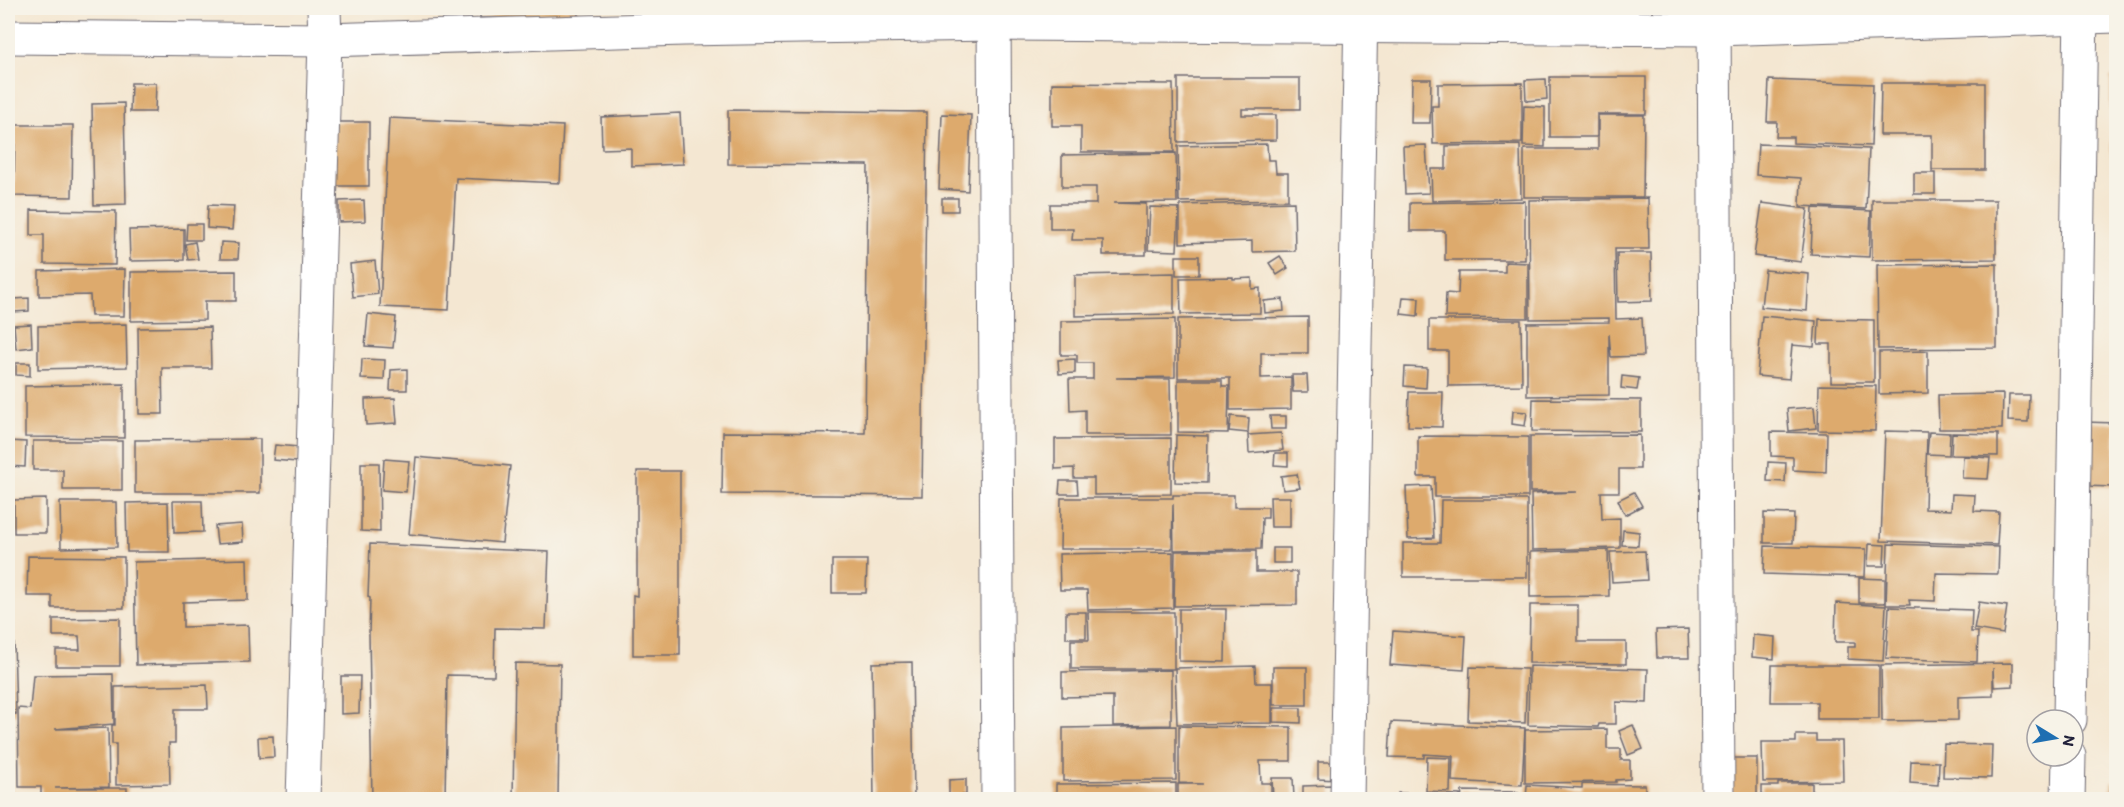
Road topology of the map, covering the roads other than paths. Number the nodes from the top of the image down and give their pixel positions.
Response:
1 (324, 8) edge
2 (2081, 12) edge
3 (2116, 15) edge
4 (994, 16) edge
5 (1361, 17) edge
6 (684, 18) edge
7 (1714, 18) edge
8 (8, 37) edge
9 (325, 40) junction
10 (2070, 708) edge
11 (2069, 768) edge
12 (303, 800) edge
13 (998, 800) edge
14 (1347, 800) edge
15 (1718, 800) edge
16 (2068, 800) edge

1 - 9 street
2 - 3 street
2 - 7 street
2 - 10 street
4 - 5 street
4 - 6 street
4 - 13 street
5 - 7 street
5 - 14 street
6 - 9 street
7 - 15 street
8 - 9 street
9 - 12 street
11 - 16 street

